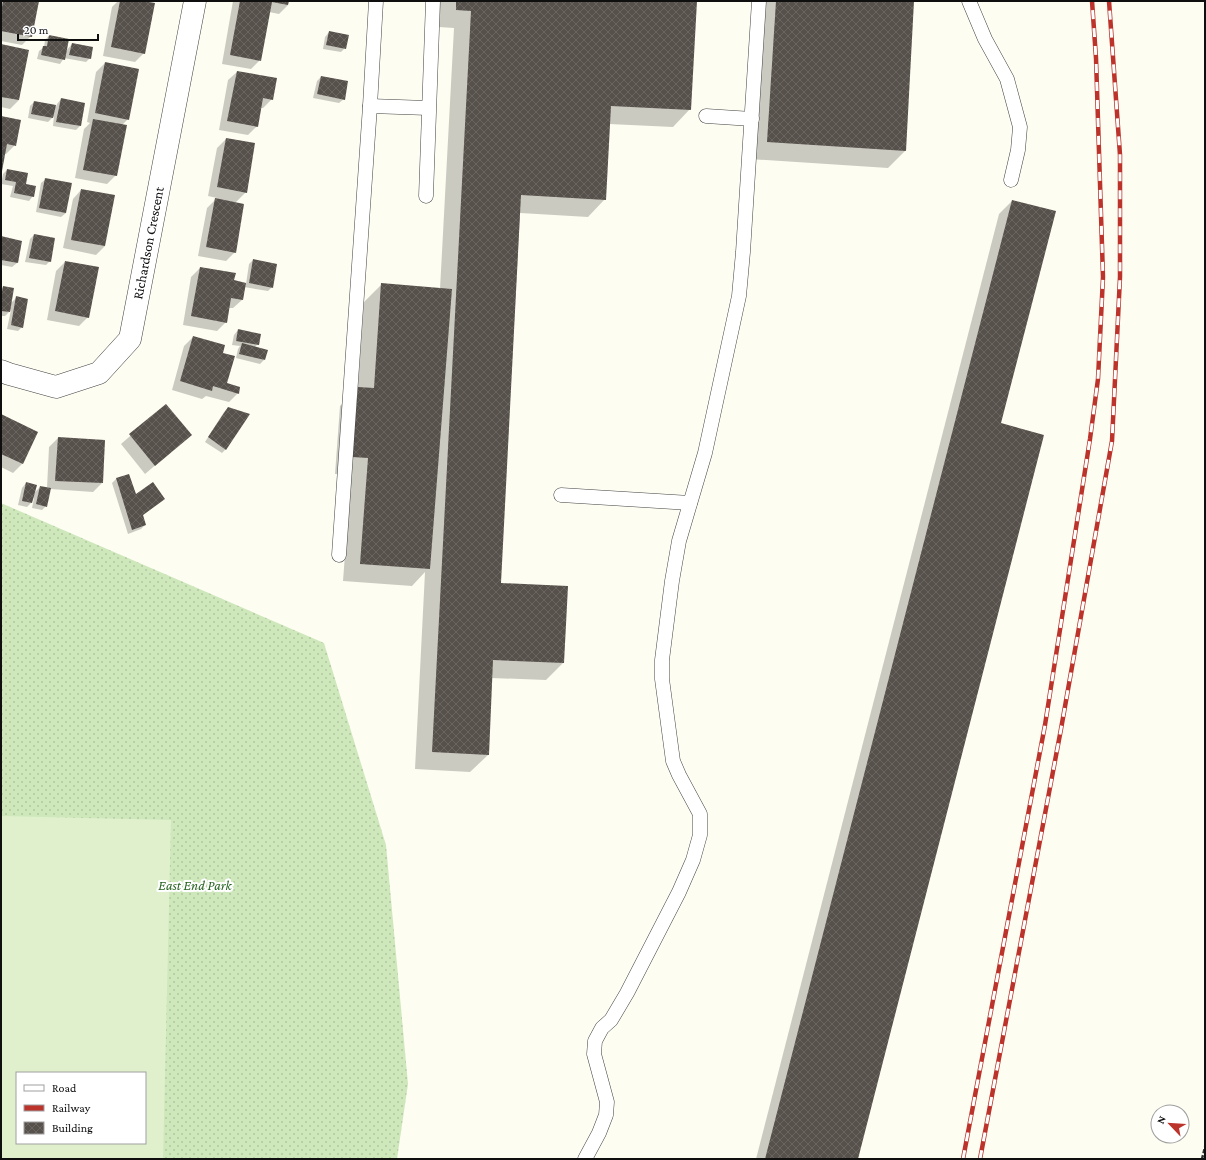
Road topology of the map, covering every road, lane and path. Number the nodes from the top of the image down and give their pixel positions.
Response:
1 (195, 1) edge
2 (376, 1) edge
3 (433, 1) edge
4 (759, 1) edge
5 (969, 1) edge
6 (370, 106) junction
7 (428, 108) junction
8 (706, 116) dead end
9 (752, 119) junction
10 (1011, 180) dead end
11 (426, 196) dead end
12 (1, 371) edge
13 (562, 494) dead end
14 (690, 503) junction
15 (339, 555) dead end
16 (1205, 1147) edge
17 (585, 1159) edge
18 (1202, 1159) edge

1 - 12 street, Richardson Crescent
2 - 6 lane
3 - 7 lane
4 - 9 lane
5 - 10 lane
6 - 7 lane
6 - 15 lane
7 - 11 lane
8 - 9 lane
9 - 14 lane
13 - 14 lane
14 - 17 lane
16 - 18 path

